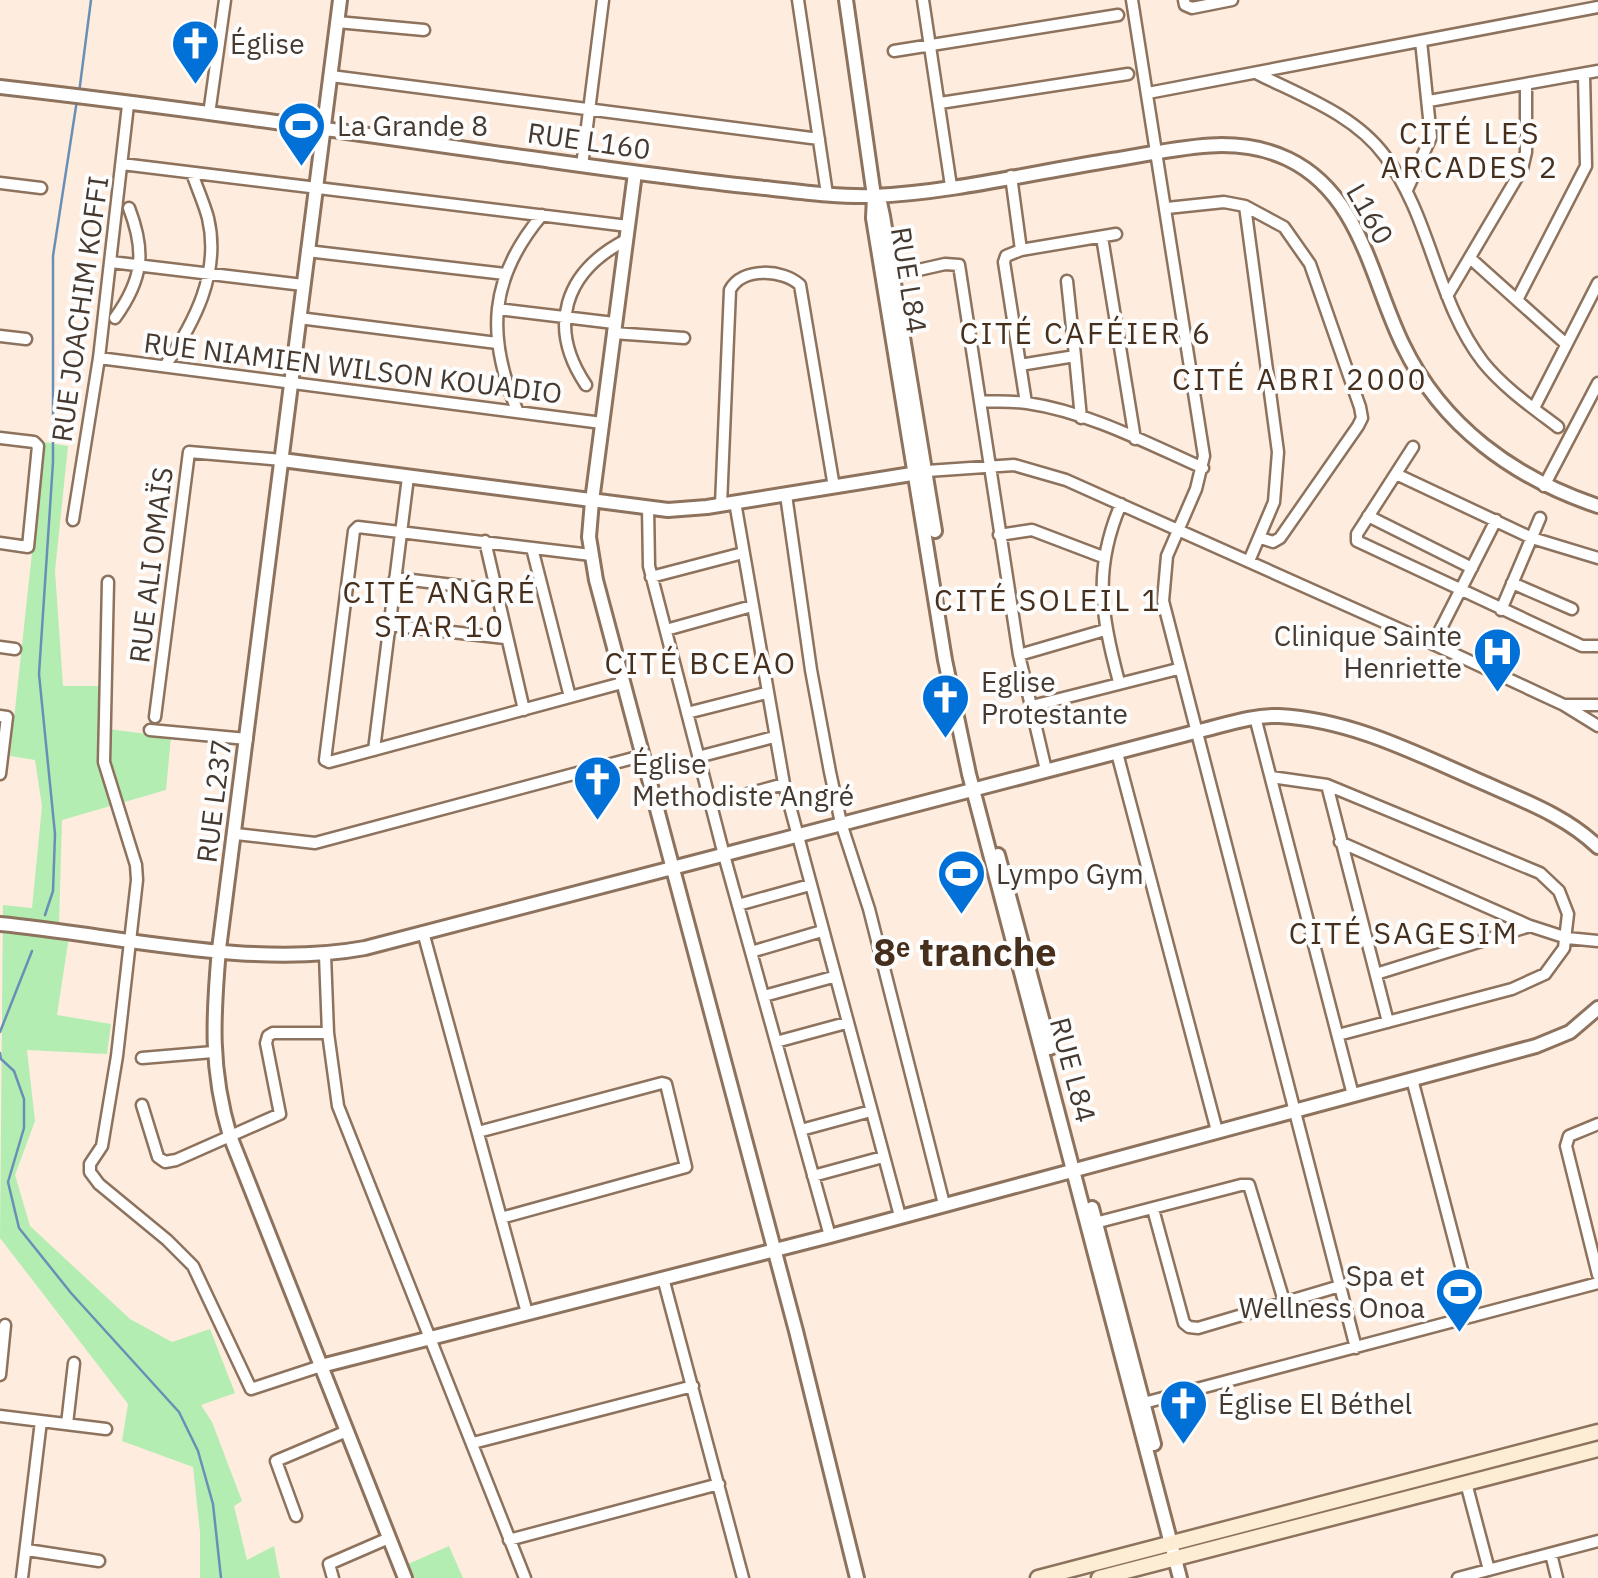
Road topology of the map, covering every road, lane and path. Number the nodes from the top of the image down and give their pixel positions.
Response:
1 (225, 0) edge
2 (340, 0) edge
3 (603, 0) edge
4 (798, 0) edge
5 (846, 0) edge
6 (923, 0) edge
7 (1132, 0) edge
8 (1184, 0) edge
9 (1232, 0) edge
10 (1598, 7) edge
11 (1118, 15) dead end
12 (337, 22) junction
13 (424, 30) dead end
14 (1421, 41) junction
15 (930, 44) junction
16 (894, 50) dead end
17 (1598, 71) edge
18 (1128, 74) dead end
19 (1258, 74) junction
20 (1584, 74) junction
21 (331, 76) junction
22 (1526, 85) junction
23 (0, 88) edge
24 (1148, 92) junction
25 (1429, 102) junction
26 (940, 103) junction
27 (128, 105) junction
28 (588, 111) junction
29 (209, 114) junction
30 (324, 129) junction
31 (819, 139) junction
32 (1158, 153) junction
33 (122, 164) junction
34 (582, 166) junction
35 (192, 173) junction
36 (635, 173) junction
37 (1010, 176) junction
38 (0, 183) edge
39 (951, 186) junction
40 (41, 188) dead end
41 (315, 188) junction
42 (1407, 190) junction
43 (826, 194) junction
44 (874, 196) junction
45 (1245, 206) junction
46 (129, 208) dead end
47 (1167, 208) junction
48 (542, 215) junction
49 (627, 233) junction
50 (1116, 234) dead end
51 (1102, 237) junction
52 (307, 250) junction
53 (1021, 250) junction
54 (1470, 258) junction
55 (111, 262) junction
56 (140, 265) junction
57 (208, 273) junction
58 (505, 274) junction
59 (892, 276) junction
60 (1068, 281) dead end
61 (1598, 283) edge
62 (303, 284) junction
63 (1447, 296) junction
64 (1517, 300) junction
65 (498, 308) junction
66 (565, 316) junction
67 (115, 318) dead end
68 (298, 318) junction
69 (614, 328) junction
70 (0, 336) edge
71 (26, 338) dead end
72 (684, 338) dead end
73 (497, 343) junction
74 (1566, 344) junction
75 (1075, 356) junction
76 (99, 358) junction
77 (1020, 364) junction
78 (165, 366) junction
79 (290, 382) junction
80 (1598, 382) edge
81 (586, 385) dead end
82 (980, 401) junction
83 (1026, 403) junction
84 (1534, 408) junction
85 (517, 410) junction
86 (1081, 418) junction
87 (602, 423) junction
88 (1558, 427) dead end
89 (0, 438) edge
90 (1135, 439) junction
91 (1413, 447) dead end
92 (282, 460) junction
93 (988, 465) junction
94 (1203, 468) junction
95 (921, 472) junction
96 (1396, 474) junction
97 (408, 477) junction
98 (1544, 486) junction
99 (834, 487) junction
100 (786, 495) junction
101 (592, 501) junction
102 (736, 502) junction
103 (720, 504) junction
104 (1122, 504) junction
105 (1598, 506) edge
106 (648, 508) junction
107 (1368, 516) junction
108 (1540, 518) dead end
109 (73, 520) dead end
110 (1496, 520) junction
111 (1180, 530) junction
112 (401, 531) junction
113 (999, 535) junction
114 (1260, 538) junction
115 (1532, 538) junction
116 (485, 542) junction
117 (0, 543) edge
118 (532, 548) junction
119 (744, 553) junction
120 (591, 554) junction
121 (1103, 557) junction
122 (1598, 558) edge
123 (1249, 560) junction
124 (1472, 568) junction
125 (652, 577) junction
126 (395, 578) junction
127 (108, 582) dead end
128 (1512, 583) junction
129 (494, 590) junction
130 (1461, 592) junction
131 (752, 606) junction
132 (1572, 609) dead end
133 (1501, 610) junction
134 (389, 626) junction
135 (666, 630) junction
136 (1105, 630) junction
137 (505, 638) junction
138 (1433, 644) junction
139 (1598, 646) edge
140 (0, 647) edge
141 (15, 649) dead end
142 (1019, 655) junction
143 (1178, 669) junction
144 (1119, 682) junction
145 (622, 683) junction
146 (766, 693) junction
147 (570, 697) junction
148 (1564, 705) junction
149 (1598, 705) edge
150 (1032, 706) junction
151 (524, 710) junction
152 (687, 713) junction
153 (0, 716) edge
154 (155, 717) dead end
155 (1255, 718) junction
156 (1598, 726) edge
157 (150, 730) dead end
158 (1196, 732) junction
159 (774, 737) junction
160 (247, 740) junction
161 (374, 750) junction
162 (1117, 753) junction
163 (641, 756) junction
164 (698, 757) junction
165 (1046, 770) junction
166 (0, 774) edge
167 (1271, 778) junction
168 (784, 784) junction
169 (1327, 784) junction
170 (976, 789) junction
171 (711, 804) junction
172 (842, 823) junction
173 (236, 834) junction
174 (797, 835) junction
175 (1340, 842) junction
176 (1598, 847) edge
177 (724, 854) junction
178 (671, 868) junction
179 (810, 885) junction
180 (738, 905) junction
181 (0, 924) edge
182 (1530, 926) junction
183 (423, 932) junction
184 (822, 932) junction
185 (1567, 938) junction
186 (130, 940) junction
187 (1598, 941) edge
188 (219, 950) junction
189 (750, 952) junction
190 (325, 955) junction
191 (1376, 974) junction
192 (834, 977) junction
193 (764, 996) junction
194 (1598, 1008) edge
195 (1388, 1022) junction
196 (846, 1023) junction
197 (328, 1032) junction
198 (1338, 1035) junction
199 (776, 1042) junction
200 (213, 1052) junction
201 (142, 1058) dead end
202 (1412, 1079) junction
203 (1354, 1095) junction
204 (142, 1105) dead end
205 (1292, 1110) junction
206 (870, 1112) junction
207 (1598, 1124) edge
208 (801, 1130) junction
209 (1216, 1131) junction
210 (478, 1132) junction
211 (230, 1136) junction
212 (883, 1157) junction
213 (1077, 1168) junction
214 (813, 1176) junction
215 (944, 1204) junction
216 (1153, 1209) junction
217 (900, 1216) junction
218 (501, 1218) junction
219 (1092, 1224) junction
220 (830, 1236) junction
221 (774, 1250) junction
222 (1598, 1275) edge
223 (664, 1278) junction
224 (1598, 1283) edge
225 (1340, 1286) junction
226 (1284, 1301) junction
227 (526, 1313) junction
228 (1474, 1316) junction
229 (5, 1325) dead end
230 (432, 1337) junction
231 (1356, 1348) junction
232 (74, 1363) dead end
233 (321, 1366) junction
234 (0, 1375) edge
235 (692, 1386) junction
236 (1139, 1404) junction
237 (0, 1416) edge
238 (41, 1421) junction
239 (67, 1424) junction
240 (106, 1429) dead end
241 (347, 1431) junction
242 (1592, 1434) edge
243 (473, 1443) junction
244 (1593, 1451) edge
245 (1466, 1483) junction
246 (719, 1484) junction
247 (296, 1516) dead end
248 (389, 1538) junction
249 (509, 1540) junction
250 (1598, 1541) edge
251 (27, 1550) junction
252 (1177, 1550) junction
253 (1551, 1554) junction
254 (98, 1561) dead end
255 (1490, 1570) junction
256 (22, 1578) edge
257 (333, 1578) edge
258 (405, 1578) edge
259 (525, 1578) edge
260 (744, 1578) edge
261 (856, 1578) edge
262 (1038, 1578) edge
263 (1100, 1578) edge
264 (1180, 1578) edge
265 (1188, 1578) edge
266 (1460, 1578) edge
267 (1558, 1578) edge

1 - 29 street
2 - 12 street, RUE L237
3 - 28 street
4 - 31 street
5 - 44 street
6 - 15 street
7 - 24 street
8 - 9 street
10 - 14 street
11 - 15 street
12 - 13 street
12 - 21 street, RUE L237
14 - 19 street
14 - 25 street
15 - 16 street
15 - 26 street
17 - 20 street
18 - 26 street
19 - 24 street
19 - 42 street
20 - 22 street
20 - 64 street
21 - 28 street
21 - 30 street, RUE L237
22 - 25 street
22 - 54 street
23 - 27 street, RUE L160
24 - 32 street
25 - 42 street
26 - 39 street
27 - 29 street, RUE L160
27 - 33 street, RUE JOACHIM KOFFI
28 - 31 street
28 - 34 street
29 - 30 street, RUE L160
30 - 34 street, RUE L160
30 - 41 street, RUE L237
31 - 43 street
32 - 37 street, L160
32 - 47 street
32 - 98 street, L160
33 - 35 street
33 - 55 street, RUE JOACHIM KOFFI
34 - 36 street, RUE L160
35 - 41 street
35 - 57 street
36 - 43 street, RUE L160
36 - 49 street
37 - 39 street, L160
37 - 53 street
38 - 40 street
39 - 44 street, L160
41 - 48 street
41 - 52 street, RUE L237
42 - 63 street
43 - 44 street, RUE L160
44 - 59 street, RUE L84
44 - 95 street, RUE L84
45 - 47 street
45 - 114 street
45 - 114 street
46 - 56 street
47 - 94 street
48 - 49 street
48 - 58 street
49 - 66 street
49 - 69 street
50 - 51 street
51 - 53 street
51 - 90 street
52 - 58 street
52 - 62 street, RUE L237
53 - 77 street
54 - 63 street
54 - 64 street
55 - 56 street
55 - 76 street, RUE JOACHIM KOFFI
56 - 57 street
56 - 67 street
57 - 62 street
57 - 78 street
58 - 65 street
59 - 82 street
59 - 95 street, RUE L84
60 - 75 street
61 - 74 street
62 - 68 street, RUE L237
63 - 84 street
64 - 74 street
65 - 66 street
65 - 73 street
66 - 69 street
66 - 81 street
68 - 73 street
68 - 79 street, RUE L237
69 - 72 street
69 - 87 street
70 - 71 street
73 - 85 street
74 - 84 street
75 - 77 street
75 - 86 street
76 - 78 street, RUE NIAMIEN WILSON KOUADIO
76 - 109 street, RUE JOACHIM KOFFI
77 - 83 street
78 - 79 street, RUE NIAMIEN WILSON KOUADIO
79 - 85 street, RUE NIAMIEN WILSON KOUADIO
79 - 92 street, RUE L237
80 - 98 street
82 - 83 street
82 - 93 street
83 - 86 street
84 - 88 street
85 - 87 street, RUE NIAMIEN WILSON KOUADIO
86 - 90 street
87 - 101 street
89 - 117 street
90 - 94 street
91 - 96 street
92 - 97 street
92 - 154 street, RUE ALI OMAÏS
92 - 160 street, RUE L237
93 - 95 street
93 - 104 street
93 - 113 street
94 - 111 street
95 - 99 street
95 - 170 street, RUE L84
96 - 107 street
96 - 110 street
97 - 101 street
97 - 112 street
98 - 105 street, L160
99 - 100 street
99 - 103 street
100 - 102 street
100 - 172 street
101 - 106 street
101 - 120 street
102 - 103 street
102 - 119 street
103 - 106 street
104 - 111 street
104 - 121 street
106 - 125 street
107 - 124 street
107 - 130 street
108 - 115 street
110 - 115 street
110 - 124 street
111 - 123 street
111 - 143 street
112 - 116 street
112 - 126 street
112 - 161 street
113 - 121 street
113 - 142 street
114 - 123 street
115 - 122 street
115 - 128 street
116 - 118 street
116 - 129 street
118 - 120 street
118 - 147 street
119 - 125 street
119 - 131 street
120 - 145 street
121 - 136 street
123 - 138 street
124 - 130 street
125 - 135 street
126 - 129 street
126 - 134 street
127 - 186 street
128 - 132 street
128 - 133 street
129 - 137 street
130 - 133 street
130 - 138 street
131 - 135 street
131 - 146 street
133 - 139 street
134 - 137 street
134 - 161 street
135 - 152 street
136 - 142 street
136 - 144 street
137 - 151 street
138 - 148 street
140 - 141 street
142 - 150 street
143 - 144 street
143 - 158 street
144 - 150 street
145 - 147 street
145 - 163 street
146 - 152 street
146 - 159 street
147 - 151 street
148 - 149 street
148 - 156 street
150 - 165 street
151 - 161 street
152 - 164 street
153 - 166 street
155 - 158 street
155 - 167 street
155 - 176 street
157 - 160 street
158 - 162 street
158 - 205 street
159 - 164 street
159 - 168 street
160 - 173 street, RUE L237
162 - 165 street
162 - 209 street
163 - 173 street
163 - 178 street
164 - 171 street
165 - 170 street
167 - 169 street
167 - 198 street
168 - 171 street
168 - 174 street
169 - 175 street
169 - 185 street
170 - 172 street
170 - 213 street, RUE L84
171 - 177 street
172 - 174 street
172 - 215 street
173 - 188 street, RUE L237
174 - 177 street
174 - 179 street
175 - 182 street
175 - 191 street
177 - 178 street
177 - 180 street
178 - 183 street
178 - 221 street
179 - 180 street
179 - 184 street
180 - 189 street
181 - 186 street
182 - 185 street
182 - 191 street
183 - 190 street
183 - 210 street
184 - 189 street
184 - 192 street
185 - 187 street
185 - 195 street
186 - 188 street
186 - 233 street
188 - 190 street
188 - 200 street, RUE L237
189 - 193 street
190 - 197 street
191 - 195 street
192 - 193 street
192 - 196 street
193 - 199 street
194 - 202 street
195 - 198 street
196 - 199 street
196 - 206 street
197 - 211 street
197 - 230 street
198 - 203 street
199 - 208 street
200 - 201 street
200 - 211 street, RUE L237
202 - 203 street
202 - 228 street
203 - 205 street
204 - 211 street
205 - 209 street
205 - 225 street
206 - 208 street
206 - 212 street
207 - 222 street
208 - 214 street
209 - 213 street
210 - 218 street
210 - 218 street
211 - 233 street, RUE L237
212 - 214 street
212 - 217 street
213 - 215 street
213 - 219 street, RUE L84
214 - 220 street
215 - 217 street
216 - 219 street
216 - 226 street
216 - 226 street
217 - 220 street
218 - 227 street
219 - 236 street, RUE L84
220 - 221 street
221 - 223 street
221 - 261 street
223 - 227 street
223 - 235 street
224 - 228 street
225 - 226 street
225 - 231 street
227 - 230 street
228 - 231 street
229 - 234 street
230 - 233 street
230 - 243 street
231 - 236 street
232 - 239 street
233 - 241 street, RUE L237
235 - 243 street
235 - 246 street
236 - 252 street, RUE L84
237 - 238 street
238 - 239 street
238 - 251 street
239 - 240 street
241 - 247 street
241 - 248 street, RUE L237
242 - 244 main road
242 - 252 main road
243 - 249 street
244 - 245 main road
245 - 252 main road
245 - 255 street
246 - 249 street
246 - 260 street
248 - 257 street
248 - 258 street, RUE L237
249 - 259 street
250 - 253 street
251 - 254 street
251 - 256 street
252 - 262 main road
252 - 263 main road
252 - 264 street, RUE L84
252 - 265 street, RUE L84
253 - 255 street
253 - 267 street
255 - 266 street

